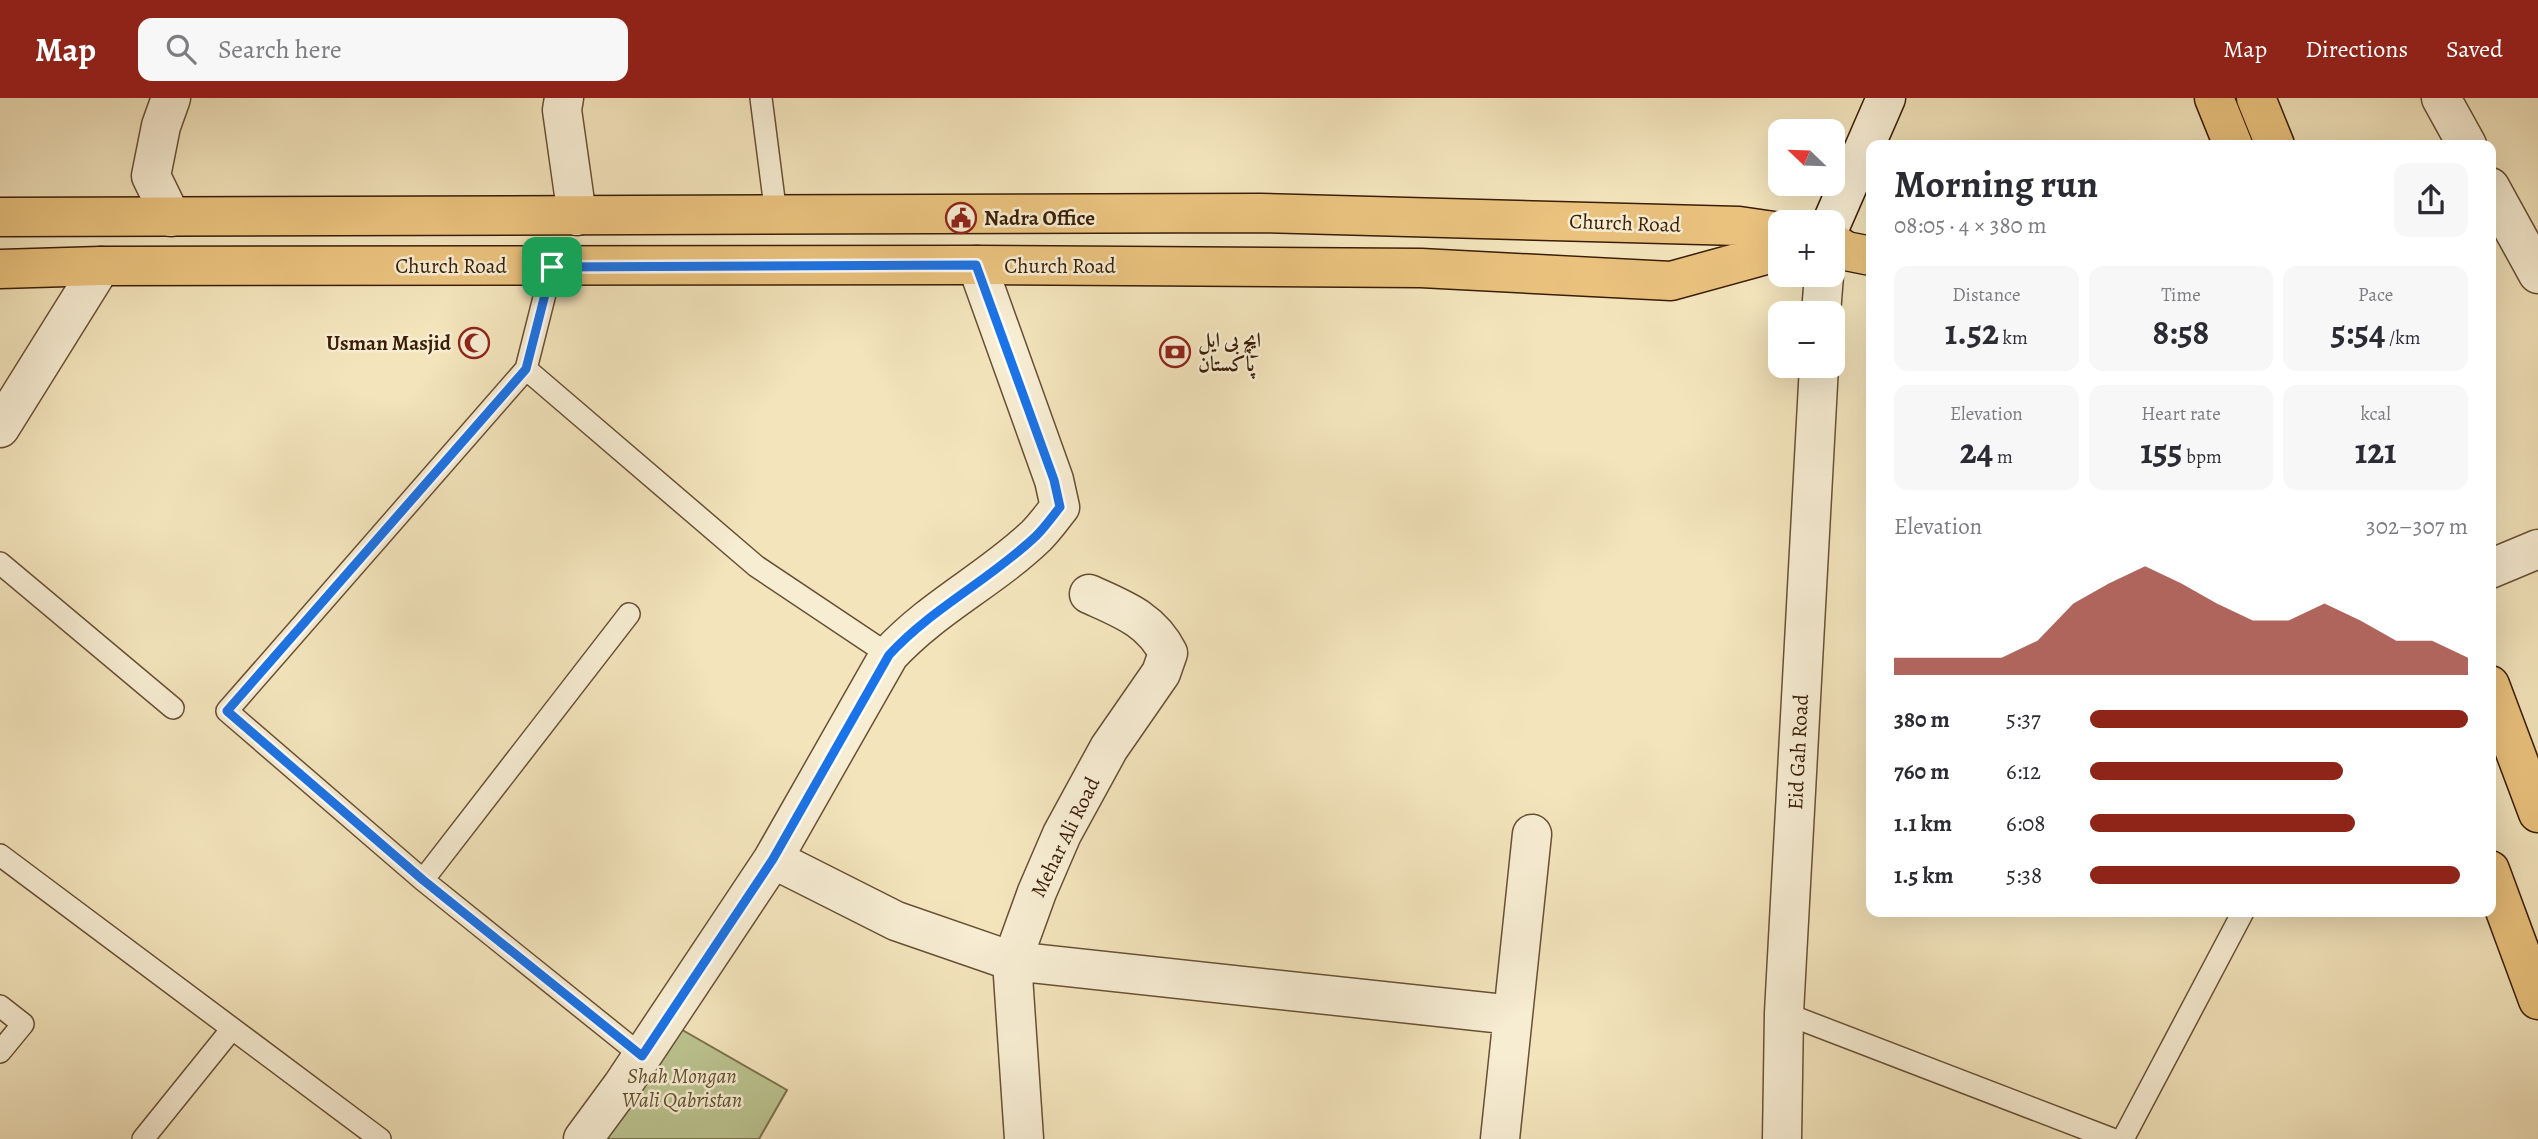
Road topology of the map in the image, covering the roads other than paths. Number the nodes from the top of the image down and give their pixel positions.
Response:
1 (171, 98) edge
2 (564, 98) edge
3 (761, 98) edge
4 (1886, 98) edge
5 (2214, 98) edge
6 (2256, 98) edge
7 (2441, 98) edge
8 (1868, 140) edge
9 (2231, 140) edge
10 (2273, 140) edge
11 (2464, 140) edge
12 (1866, 144) edge
13 (2496, 198) edge
14 (1837, 210) edge
15 (776, 215) junction
16 (577, 216) junction
17 (170, 217) junction
18 (0, 218) edge
19 (1768, 230) edge
20 (1845, 250) edge
21 (1768, 254) edge
22 (1866, 255) edge
23 (976, 265) junction
24 (101, 267) junction
25 (552, 267) junction
26 (0, 269) edge
27 (2538, 274) edge
28 (526, 369) junction
29 (1818, 378) edge
30 (0, 428) edge
31 (2538, 549) edge
32 (0, 563) edge
33 (2496, 566) edge
34 (1089, 594) dead end
35 (629, 614) dead end
36 (889, 655) junction
37 (2496, 701) edge
38 (173, 708) dead end
39 (2538, 813) edge
40 (1532, 834) dead end
41 (0, 855) edge
42 (773, 859) junction
43 (423, 880) junction
44 (2496, 886) edge
45 (2240, 917) edge
46 (1012, 961) junction
47 (2538, 1000) edge
48 (0, 1006) edge
49 (1784, 1013) junction
50 (1513, 1015) junction
51 (232, 1030) junction
52 (0, 1052) edge
53 (642, 1056) junction
54 (143, 1139) edge
55 (380, 1139) edge
56 (583, 1139) edge
57 (1024, 1139) edge
58 (1500, 1139) edge
59 (1782, 1139) edge
60 (2112, 1139) edge
61 (2123, 1139) edge

1 - 17 street
2 - 16 street
3 - 15 lane
4 - 8 street
5 - 9 main road
6 - 10 main road
7 - 11 street
12 - 14 street
13 - 27 street
15 - 16 main road, Church Road
15 - 19 main road, Church Road
16 - 17 main road, Church Road
17 - 18 main road, Church Road
20 - 22 main road
21 - 23 main road, Church Road
23 - 25 main road, Church Road
23 - 36 street
24 - 25 main road, Church Road
24 - 26 main road, Church Road
24 - 30 street
25 - 28 lane
28 - 36 lane
28 - 43 lane
29 - 49 street, Eid Gah Road
31 - 33 street
32 - 38 lane
34 - 46 street, Mehar Ali Road
35 - 43 lane
36 - 42 street
37 - 39 main road
40 - 50 street
41 - 51 lane
42 - 46 street
42 - 53 street
43 - 53 lane
44 - 47 main road
45 - 61 lane
46 - 50 street
46 - 57 street, Mehar Ali Road
48 - 52 lane
49 - 59 street, Eid Gah Road
49 - 60 lane
50 - 58 street
51 - 54 lane
51 - 55 lane
53 - 56 street

